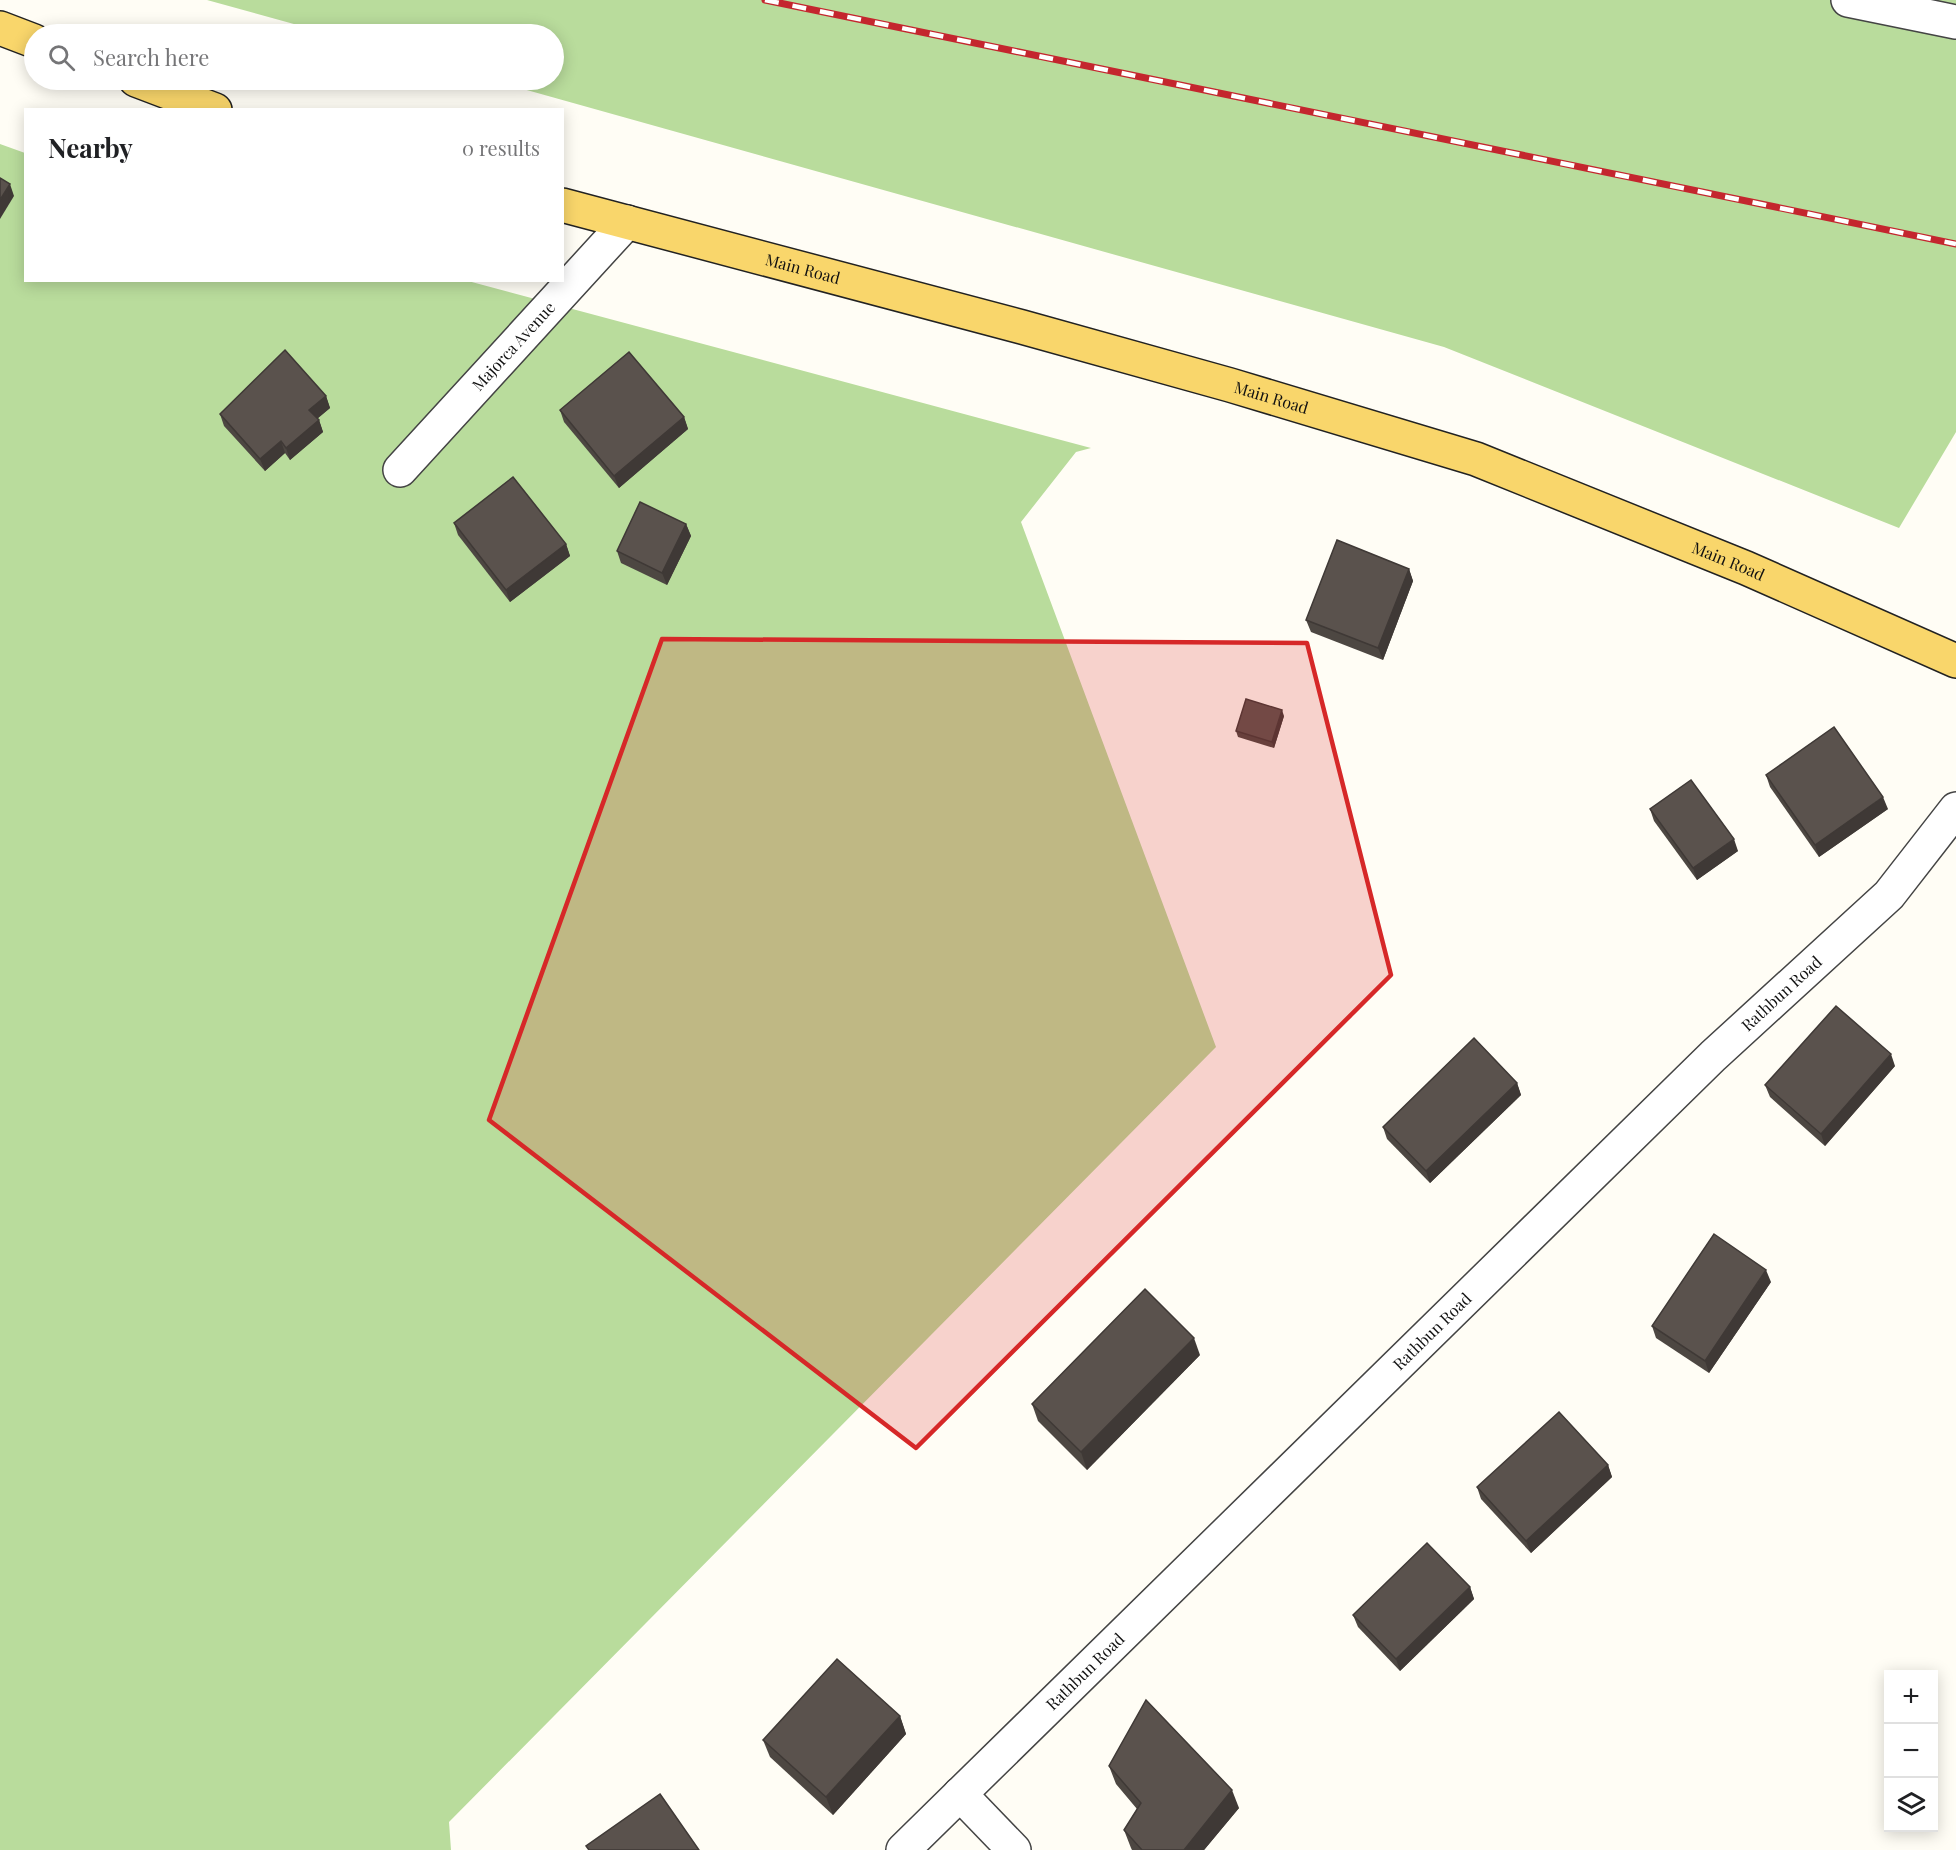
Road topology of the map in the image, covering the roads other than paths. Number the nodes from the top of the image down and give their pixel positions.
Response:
1 (1848, 0) edge
2 (1956, 22) edge
3 (0, 28) edge
4 (24, 37) edge
5 (162, 90) edge
6 (210, 108) edge
7 (564, 206) edge
8 (627, 222) junction
9 (400, 470) dead end
10 (1956, 661) edge
11 (1956, 809) edge
12 (960, 1794) junction
13 (903, 1850) edge
14 (1014, 1850) edge

1 - 2 street
3 - 4 main road
5 - 6 main road
7 - 8 main road, Main Road
8 - 9 street, Majorca Avenue
8 - 10 main road, Main Road
11 - 12 street, Rathbun Road
12 - 13 street, Rathbun Road
12 - 14 street

